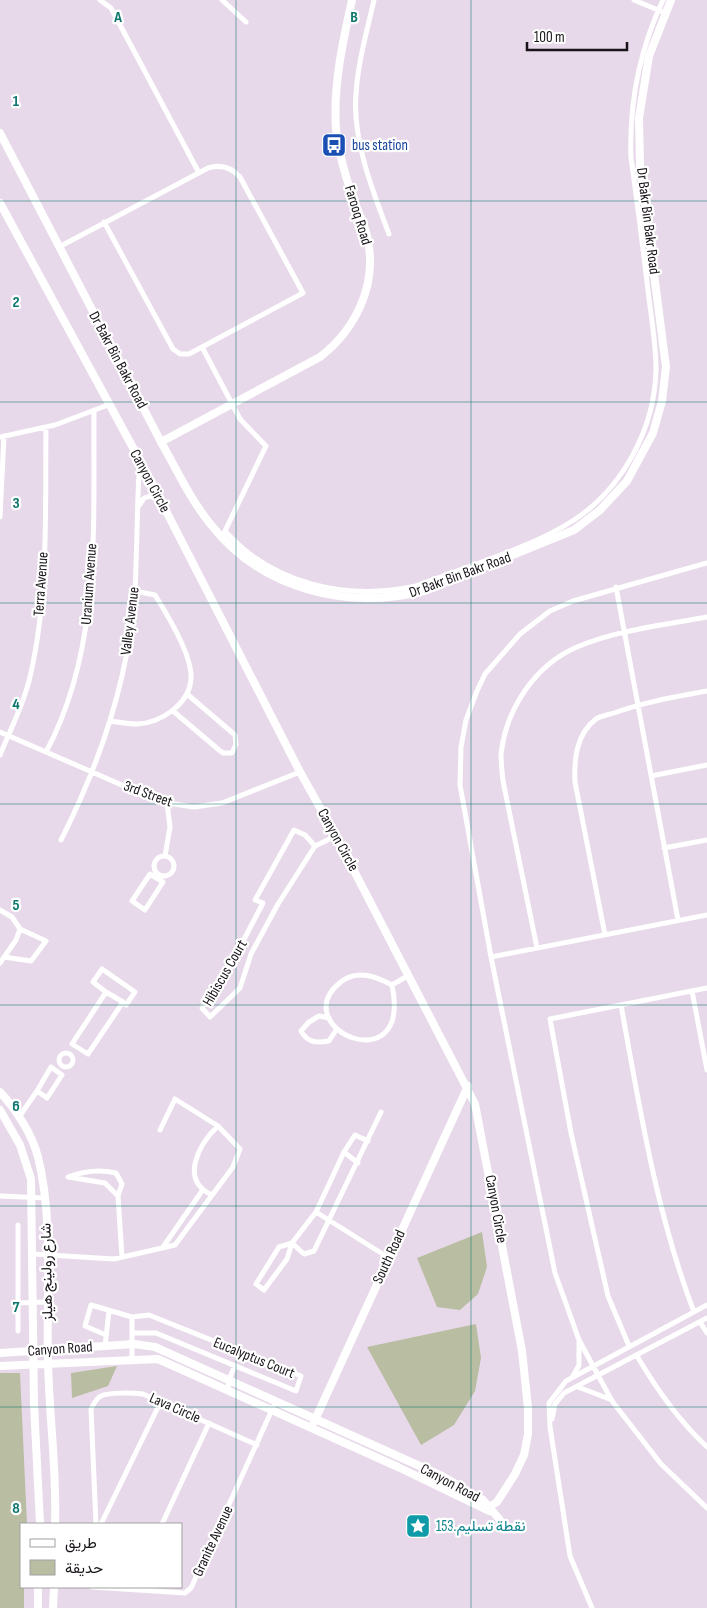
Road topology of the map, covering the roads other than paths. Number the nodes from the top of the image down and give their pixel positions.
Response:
1 (100, 0) edge
2 (222, 0) edge
3 (352, 0) edge
4 (374, 0) edge
5 (634, 0) edge
6 (662, 0) edge
7 (671, 0) edge
8 (661, 12) junction
9 (246, 22) dead end
10 (0, 133) edge
11 (198, 173) junction
12 (0, 203) edge
13 (104, 222) junction
14 (389, 234) dead end
15 (59, 247) junction
16 (202, 347) junction
17 (232, 404) junction
18 (108, 405) junction
19 (94, 410) junction
20 (46, 427) junction
21 (2, 437) edge
22 (161, 442) junction
23 (144, 468) junction
24 (162, 503) junction
25 (137, 515) junction
26 (0, 517) edge
27 (224, 535) junction
28 (707, 563) edge
29 (616, 587) junction
30 (135, 591) junction
31 (707, 617) edge
32 (625, 633) junction
33 (707, 691) edge
34 (187, 694) junction
35 (638, 704) junction
36 (173, 711) junction
37 (110, 721) junction
38 (0, 732) edge
39 (8, 736) junction
40 (46, 752) junction
41 (0, 755) edge
42 (707, 765) edge
43 (90, 771) junction
44 (300, 772) junction
45 (651, 776) junction
46 (167, 803) junction
47 (336, 836) junction
48 (61, 840) dead end
49 (707, 840) edge
50 (315, 846) junction
51 (664, 848) junction
52 (165, 856) junction
53 (157, 876) junction
54 (0, 910) edge
55 (707, 915) edge
56 (678, 920) junction
57 (20, 929) junction
58 (605, 935) junction
59 (537, 948) junction
60 (4, 957) junction
61 (491, 957) junction
62 (0, 963) edge
63 (409, 974) junction
64 (392, 984) junction
65 (707, 988) edge
66 (692, 991) junction
67 (106, 992) junction
68 (122, 1002) junction
69 (327, 1004) junction
70 (621, 1005) junction
71 (319, 1016) junction
72 (328, 1018) junction
73 (336, 1030) junction
74 (77, 1047) junction
75 (72, 1054) junction
76 (706, 1060) edge
77 (62, 1066) junction
78 (707, 1070) edge
79 (56, 1071) junction
80 (468, 1086) junction
81 (37, 1091) junction
82 (0, 1092) edge
83 (0, 1110) edge
84 (381, 1112) dead end
85 (19, 1116) junction
86 (218, 1126) junction
87 (160, 1130) dead end
88 (368, 1142) junction
89 (344, 1152) junction
90 (358, 1163) junction
91 (202, 1190) junction
92 (212, 1195) junction
93 (0, 1196) edge
94 (118, 1196) junction
95 (32, 1197) junction
96 (46, 1198) junction
97 (316, 1212) junction
98 (330, 1221) junction
99 (18, 1225) dead end
100 (292, 1243) junction
101 (163, 1248) junction
102 (33, 1254) junction
103 (47, 1254) junction
104 (122, 1257) junction
105 (389, 1258) junction
106 (17, 1302) junction
107 (33, 1302) junction
108 (46, 1302) junction
109 (707, 1305) edge
110 (109, 1311) junction
111 (694, 1312) junction
112 (132, 1317) junction
113 (707, 1318) edge
114 (700, 1322) junction
115 (18, 1331) dead end
116 (133, 1333) junction
117 (707, 1333) edge
118 (106, 1335) junction
119 (579, 1340) junction
120 (134, 1344) junction
121 (105, 1346) junction
122 (630, 1346) junction
123 (48, 1350) junction
124 (34, 1351) junction
125 (0, 1353) edge
126 (637, 1356) junction
127 (132, 1360) junction
128 (34, 1364) junction
129 (48, 1364) junction
130 (235, 1365) junction
131 (592, 1365) junction
132 (0, 1366) edge
133 (598, 1376) junction
134 (229, 1380) junction
135 (566, 1381) junction
136 (578, 1387) junction
137 (228, 1391) junction
138 (161, 1401) junction
139 (276, 1401) junction
140 (612, 1401) junction
141 (272, 1411) junction
142 (314, 1418) junction
143 (209, 1423) junction
144 (550, 1427) junction
145 (312, 1428) junction
146 (257, 1445) junction
147 (707, 1447) edge
148 (489, 1508) junction
149 (707, 1508) edge
150 (40, 1523) edge
151 (55, 1523) edge
152 (96, 1523) edge
153 (101, 1523) edge
154 (162, 1523) edge
155 (38, 1588) edge
156 (54, 1588) edge
157 (132, 1588) edge
158 (38, 1608) edge
159 (52, 1608) edge
160 (592, 1608) edge

1 - 11 street
2 - 9 street
3 - 17 main road, Farooq Road
4 - 14 street
5 - 8 street
6 - 8 street
7 - 8 main road, Dr Bakr Bin Bakr Road
8 - 27 main road, Dr Bakr Bin Bakr Road
10 - 15 main road, Dr Bakr Bin Bakr Road
11 - 13 street
11 - 16 street
12 - 18 main road, Canyon Circle
13 - 15 street
13 - 16 street
15 - 22 main road, Dr Bakr Bin Bakr Road
16 - 17 street
17 - 22 main road, Farooq Road
17 - 27 street
18 - 19 street
18 - 23 main road, Canyon Circle
19 - 20 street
19 - 40 street, Uranium Avenue
20 - 21 street
20 - 39 street, Terra Avenue
21 - 26 street
22 - 27 main road, Dr Bakr Bin Bakr Road
23 - 24 main road, Canyon Circle
23 - 25 street, Valley Avenue
24 - 25 street
24 - 44 main road, Canyon Circle
25 - 30 street, Valley Avenue
28 - 29 street
29 - 32 street
29 - 61 street
30 - 34 street
30 - 37 street, Valley Avenue
31 - 32 street
32 - 35 street
32 - 59 street
33 - 35 street
34 - 36 street
34 - 36 street
35 - 45 street
35 - 58 street
36 - 37 street
37 - 43 street, Valley Avenue
38 - 39 street, 3rd Street
39 - 40 street, 3rd Street
39 - 41 street, Terra Avenue
40 - 43 street, 3rd Street
42 - 45 street
43 - 46 street, 3rd Street
43 - 48 street, Valley Avenue
44 - 46 street, 3rd Street
44 - 47 main road, Canyon Circle
45 - 51 street
46 - 52 street
47 - 50 street
47 - 63 main road, Canyon Circle
49 - 51 street
50 - 50 street, Hibiscus Court
51 - 56 street
52 - 53 street
52 - 53 street
53 - 53 street
54 - 57 street
55 - 56 street
56 - 58 street
57 - 60 street
57 - 60 street
58 - 59 street
59 - 61 street
60 - 62 street
61 - 119 street
63 - 64 street
63 - 80 main road, Canyon Circle
64 - 69 street
64 - 73 street
65 - 66 street
66 - 70 street
66 - 76 street
67 - 68 street
67 - 68 street
67 - 74 street
68 - 74 street
69 - 71 street
69 - 72 street
70 - 111 street
70 - 122 street
71 - 72 street
71 - 73 street
72 - 73 street
74 - 75 street
75 - 77 street
75 - 77 street
76 - 78 street
77 - 79 street
79 - 81 street
79 - 81 street
80 - 105 main road, South Road
80 - 148 main road, Canyon Circle
81 - 85 street
82 - 85 main road, شارع رولينج هيلز
83 - 95 main road, شارع رولينج هيلز
84 - 88 street
85 - 96 main road, شارع رولينج هيلز
86 - 87 street
86 - 91 street
86 - 92 street
88 - 89 street
88 - 90 street
89 - 90 street
89 - 97 street
90 - 98 street
91 - 92 street
91 - 101 street
92 - 101 street
93 - 95 street
94 - 94 street
94 - 104 street
95 - 96 street
95 - 102 main road, شارع رولينج هيلز
96 - 103 main road, شارع رولينج هيلز
97 - 98 street
97 - 100 street
98 - 100 street
98 - 105 street
99 - 106 street
100 - 100 street
101 - 104 street
102 - 103 street
102 - 107 main road, شارع رولينج هيلز
103 - 104 street
103 - 108 main road, شارع رولينج هيلز
105 - 142 main road, South Road
106 - 107 street
106 - 115 street
107 - 108 street
107 - 124 main road, شارع رولينج هيلز
108 - 123 main road, شارع رولينج هيلز
109 - 111 street
110 - 112 street, Eucalyptus Court
110 - 118 street
110 - 118 street, Eucalyptus Court
111 - 122 street
112 - 116 street
112 - 130 street, Eucalyptus Court
113 - 114 street
114 - 117 street
114 - 126 street
116 - 120 street
116 - 130 street, Eucalyptus Court
118 - 121 street
119 - 131 street
119 - 135 street
120 - 121 main road, Canyon Road
120 - 127 street
120 - 134 main road, Canyon Road
121 - 123 main road, Canyon Road
122 - 131 street
123 - 124 main road, Canyon Road
123 - 129 main road, شارع رولينج هيلز
124 - 125 main road, Canyon Road
124 - 128 main road, شارع رولينج هيلز
126 - 133 street
126 - 147 street
127 - 129 main road, Canyon Road
127 - 137 main road, Canyon Road
128 - 129 main road, Canyon Road
128 - 132 main road, Canyon Road
128 - 150 main road, شارع رولينج هيلز
129 - 151 main road, شارع رولينج هيلز
130 - 134 street, Eucalyptus Court
131 - 133 street
131 - 135 street
133 - 136 street
133 - 140 street
134 - 137 street, Eucalyptus Court
134 - 139 main road, Canyon Road
135 - 144 street
136 - 140 street
136 - 144 street
137 - 141 main road, Canyon Road
138 - 143 street, Lava Circle
138 - 152 street, Lava Circle
138 - 153 street
139 - 141 street, Granite Avenue
139 - 142 main road, Canyon Road
140 - 149 street
141 - 145 main road, Canyon Road
141 - 146 street, Granite Avenue
142 - 145 main road, South Road
142 - 148 main road, Canyon Road
143 - 146 street, Lava Circle
143 - 154 street
144 - 160 street
145 - 148 main road, Canyon Road
146 - 157 street, Granite Avenue
155 - 158 main road
156 - 159 main road

